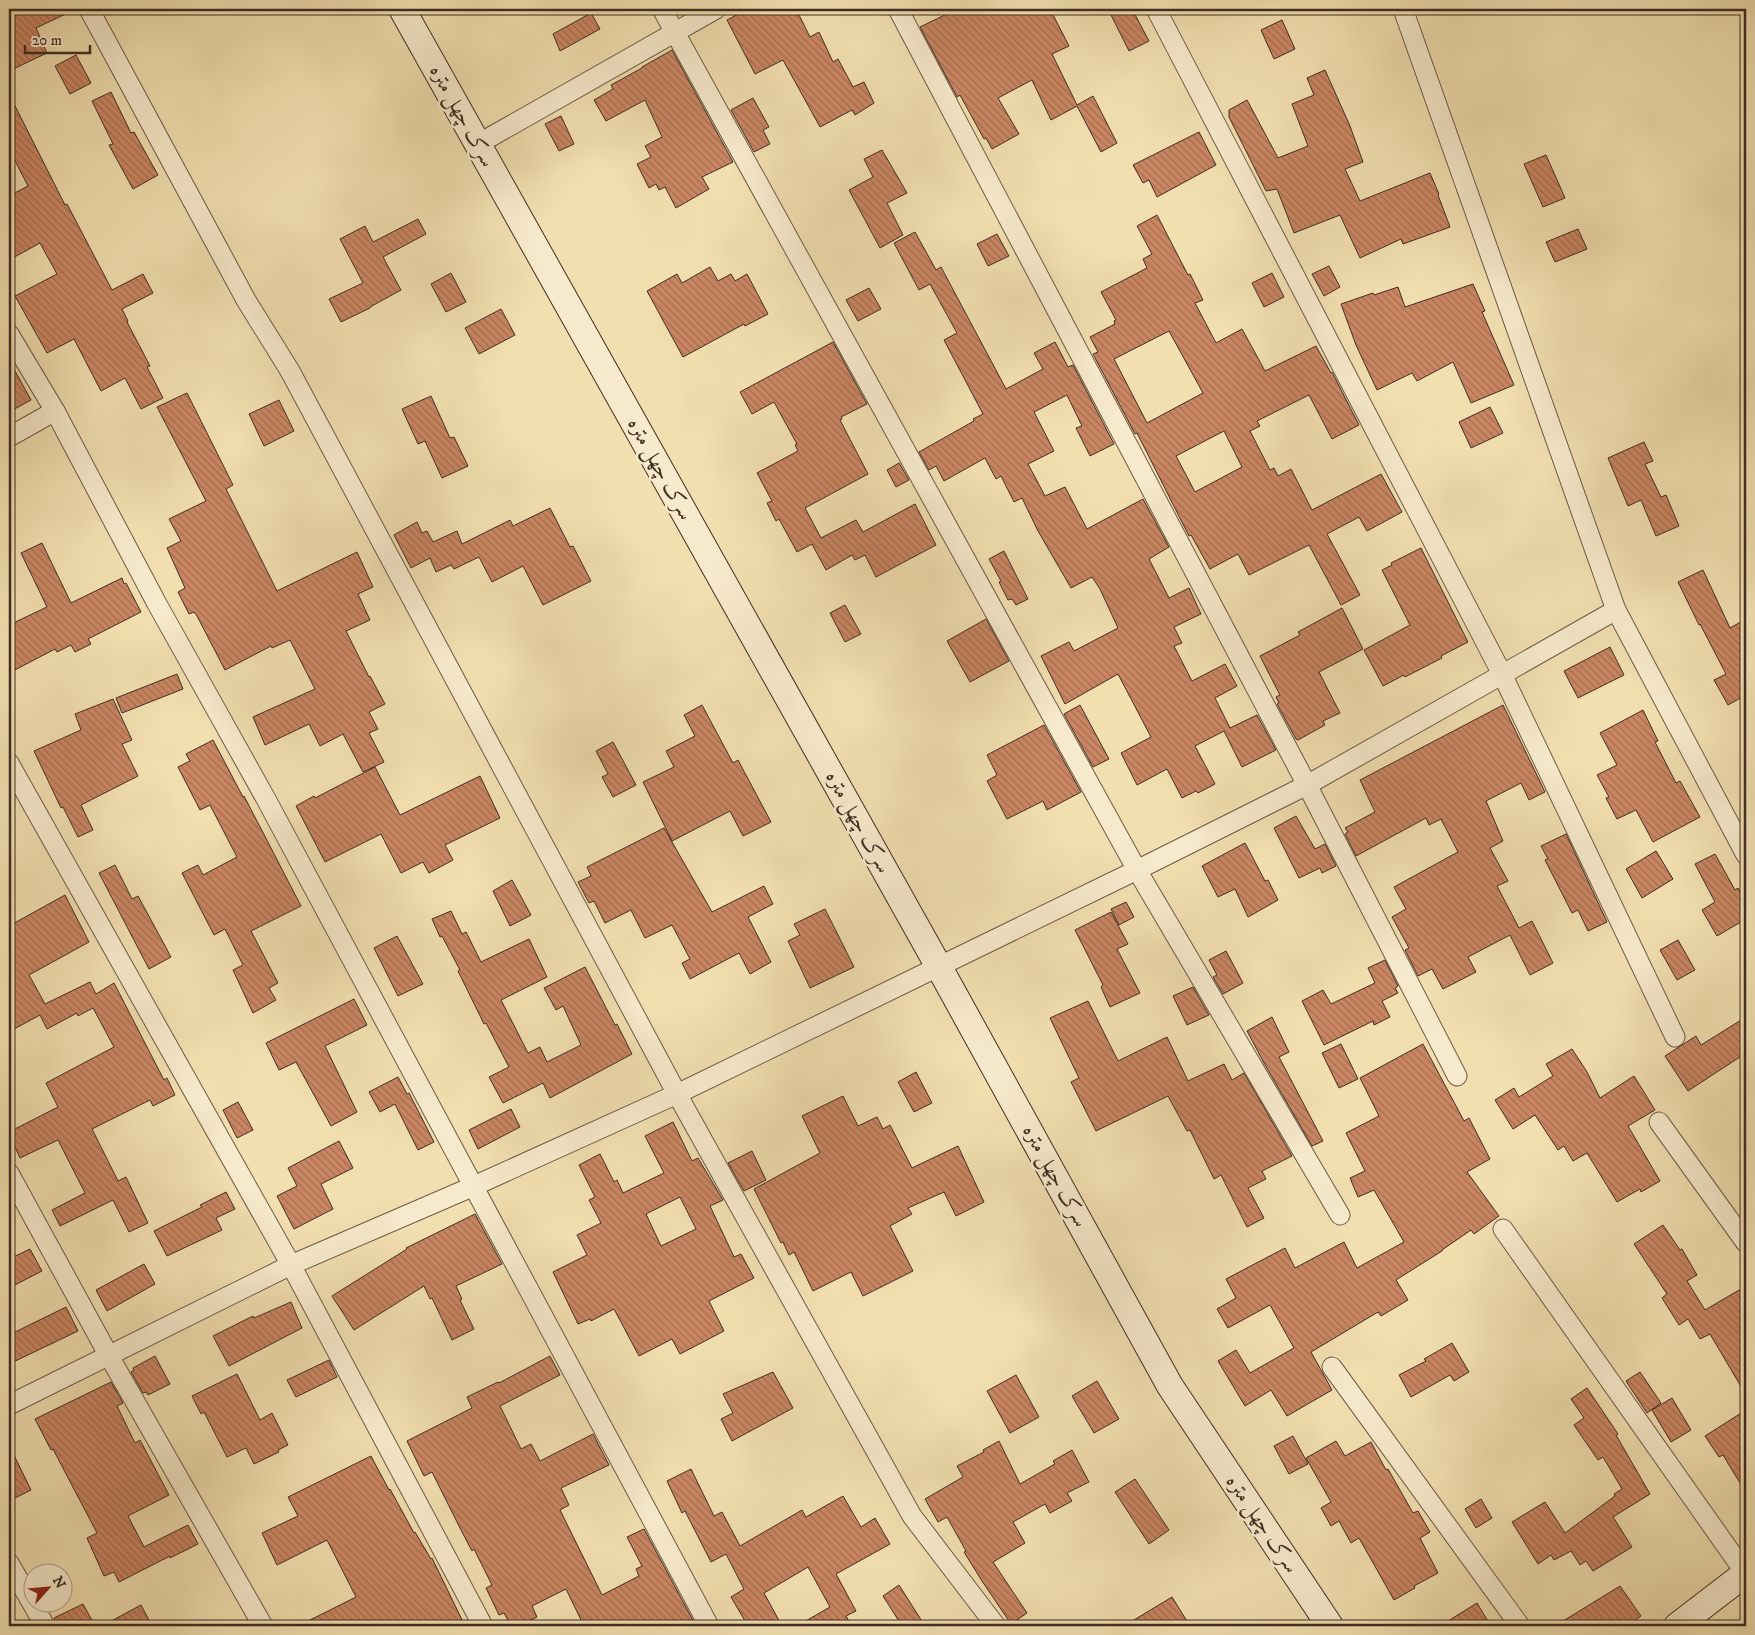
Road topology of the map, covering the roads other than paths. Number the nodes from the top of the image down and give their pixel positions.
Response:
1 (89, 9) edge
2 (402, 9) edge
3 (662, 9) edge
4 (716, 9) edge
5 (898, 9) edge
6 (1156, 9) edge
7 (1403, 9) edge
8 (674, 31) junction
9 (478, 144) junction
10 (9, 334) edge
11 (55, 411) junction
12 (9, 437) edge
13 (1616, 610) junction
14 (1502, 674) junction
15 (9, 763) edge
16 (1307, 785) junction
17 (1746, 855) edge
18 (1137, 870) junction
19 (939, 967) junction
20 (1674, 1037) dead end
21 (1457, 1076) dead end
22 (677, 1094) junction
23 (1659, 1122) dead end
24 (9, 1173) edge
25 (474, 1186) junction
26 (1340, 1215) dead end
27 (1503, 1229) dead end
28 (1746, 1243) edge
29 (291, 1265) junction
30 (108, 1356) junction
31 (1332, 1367) dead end
32 (9, 1405) edge
33 (9, 1563) edge
34 (1746, 1573) edge
35 (45, 1626) edge
36 (263, 1626) edge
37 (483, 1626) edge
38 (709, 1626) edge
39 (996, 1626) edge
40 (1330, 1626) edge
41 (1520, 1626) edge
42 (1677, 1626) edge

1 - 22 street
2 - 9 street, سرک چهل متره
3 - 8 street
4 - 8 street
5 - 16 street
6 - 14 street
7 - 13 street
8 - 9 street
8 - 18 street
9 - 19 street, سرک چهل متره
10 - 11 street
11 - 12 street
11 - 25 street
13 - 14 street
13 - 17 street
14 - 16 street
14 - 20 street
15 - 29 street
16 - 18 street
16 - 21 street
18 - 19 street
18 - 26 street
19 - 22 street
19 - 40 street, سرک چهل متره
22 - 25 street
22 - 39 street
23 - 28 street
24 - 30 street
25 - 29 street
25 - 38 street
27 - 34 street
29 - 30 street
29 - 37 street
30 - 32 street
30 - 36 street
31 - 41 street
33 - 35 street
34 - 42 street

